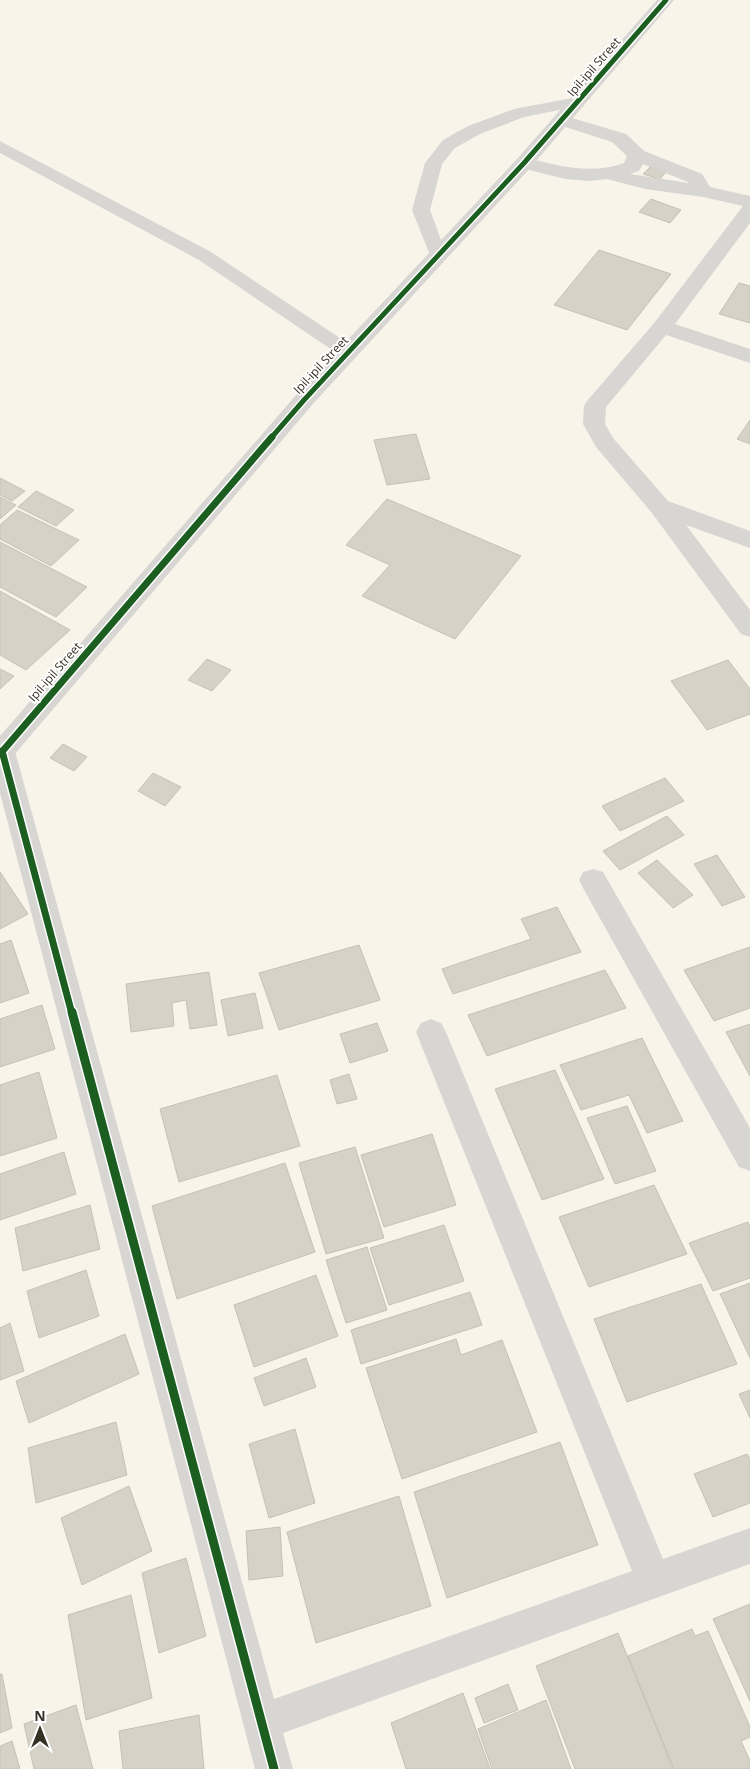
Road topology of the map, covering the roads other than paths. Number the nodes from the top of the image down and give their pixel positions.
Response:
1 (666, 0) edge
2 (578, 102) junction
3 (562, 120) junction
4 (0, 146) edge
5 (637, 155) junction
6 (524, 163) junction
7 (612, 175) junction
8 (703, 191) junction
9 (750, 202) edge
10 (750, 210) edge
11 (438, 256) junction
12 (662, 327) junction
13 (348, 352) junction
14 (750, 356) edge
15 (660, 507) junction
16 (750, 540) edge
17 (750, 628) edge
18 (1, 752) edge
19 (592, 880) dead end
20 (431, 1032) dead end
21 (750, 1157) edge
22 (750, 1546) edge
23 (654, 1582) junction
24 (261, 1722) junction
25 (274, 1769) edge

1 - 2 street, Ipil-ipil Street
2 - 3 street, Ipil-ipil Street
2 - 11 lane
3 - 5 street
3 - 6 street, Ipil-ipil Street
4 - 13 lane
5 - 7 street
5 - 8 street
6 - 7 street
6 - 11 street, Ipil-ipil Street
7 - 8 street
8 - 9 street
10 - 12 street
11 - 13 street, Ipil-ipil Street
12 - 14 street
12 - 15 street
13 - 18 street, Ipil-ipil Street
15 - 16 street
15 - 17 street
18 - 24 street
19 - 21 street
20 - 23 street
22 - 23 street
23 - 24 street
24 - 25 street

